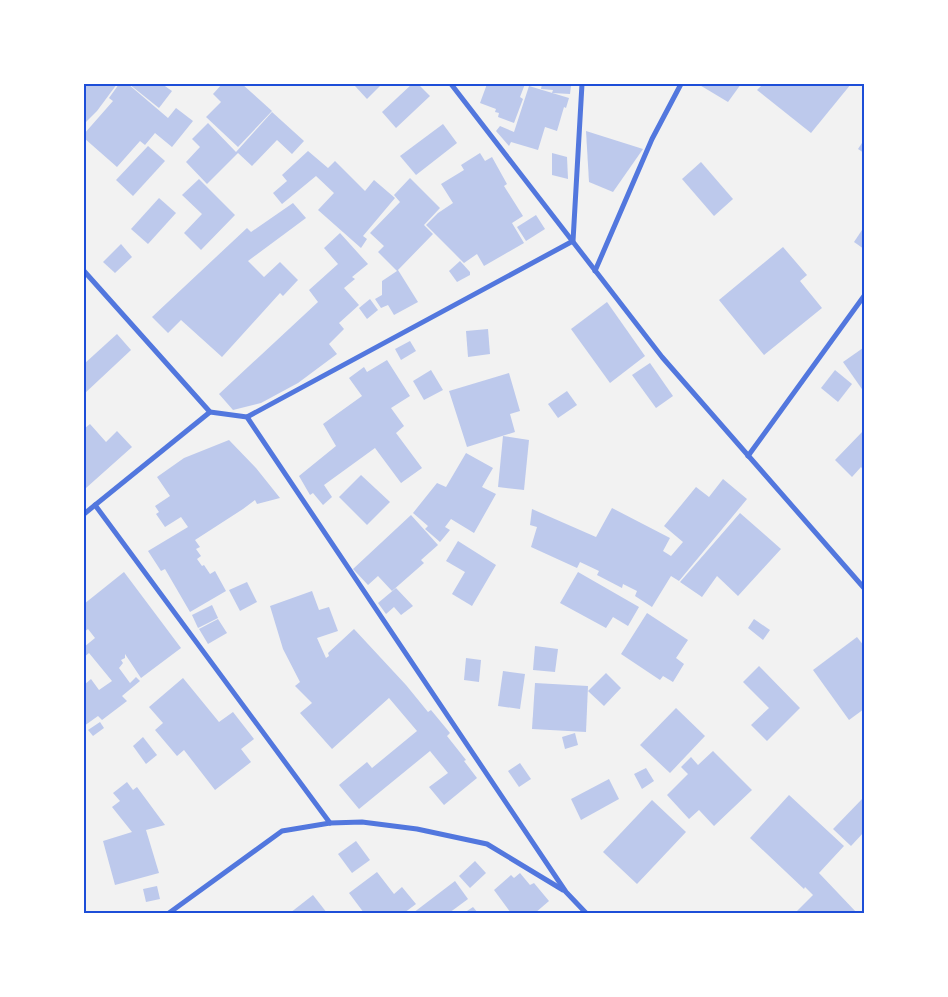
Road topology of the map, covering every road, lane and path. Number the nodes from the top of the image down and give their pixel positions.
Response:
1 (451, 84) edge
2 (582, 84) edge
3 (681, 84) edge
4 (573, 242) junction
5 (84, 270) edge
6 (595, 271) junction
7 (864, 296) edge
8 (210, 412) junction
9 (247, 417) junction
10 (748, 456) junction
11 (95, 506) junction
12 (84, 514) edge
13 (864, 588) edge
14 (330, 823) junction
15 (566, 892) junction
16 (169, 913) edge
17 (586, 913) edge

1 - 4 street
2 - 4 street
3 - 6 street
4 - 6 street
4 - 9 street
5 - 8 street
6 - 10 street
7 - 10 street
8 - 9 street
8 - 11 street
9 - 15 street
10 - 13 street
11 - 12 street
11 - 14 street
14 - 15 street
14 - 16 street
15 - 17 street

